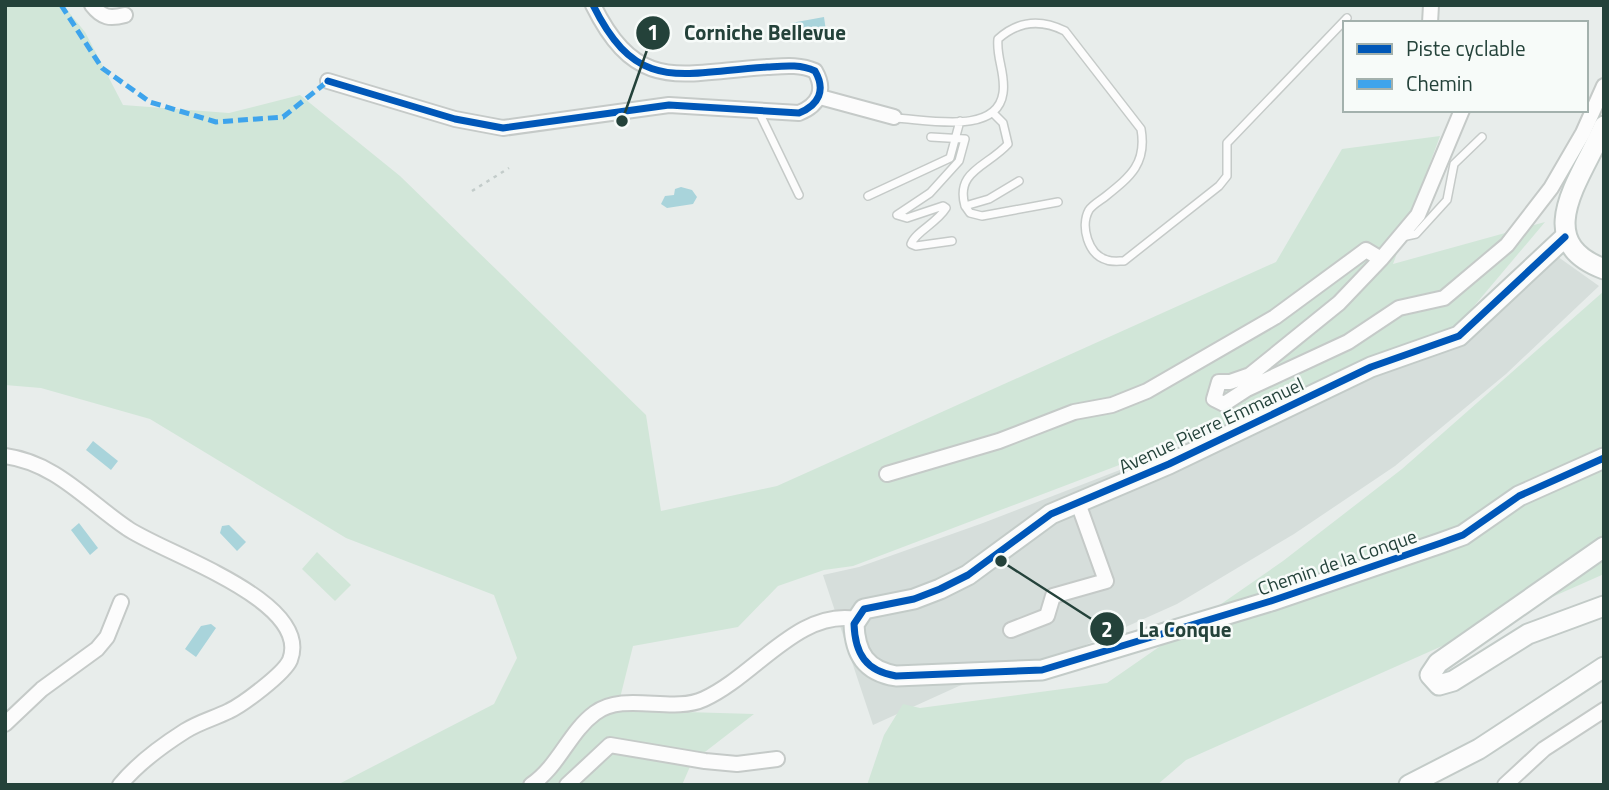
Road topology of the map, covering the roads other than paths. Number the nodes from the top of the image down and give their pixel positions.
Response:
1 (92, 5) edge
2 (593, 5) edge
3 (125, 15) dead end
4 (1347, 18) dead end
5 (1344, 21) edge
6 (1343, 22) edge
7 (328, 81) dead end
8 (1604, 86) edge
9 (820, 97) junction
10 (758, 109) junction
11 (1461, 112) edge
12 (993, 113) junction
13 (894, 117) joint
14 (960, 121) junction
15 (1604, 126) edge
16 (931, 137) dead end
17 (958, 137) junction
18 (1482, 137) dead end
19 (1020, 181) dead end
20 (799, 195) dead end
21 (868, 196) dead end
22 (1058, 202) dead end
23 (965, 206) junction
24 (1565, 237) junction
25 (1399, 238) junction
26 (952, 241) dead end
27 (1381, 258) junction
28 (1604, 270) edge
29 (5, 456) edge
30 (1604, 457) edge
31 (887, 474) dead end
32 (1078, 503) junction
33 (1604, 547) edge
34 (121, 602) dead end
35 (1604, 606) edge
36 (856, 619) junction
37 (1011, 630) dead end
38 (1604, 667) edge
39 (1604, 710) edge
40 (5, 724) edge
41 (777, 759) dead end
42 (539, 783) edge
43 (120, 785) edge
44 (567, 785) edge
45 (1409, 785) edge
46 (1506, 785) edge

1 - 3 street
2 - 9 street
4 - 5 lane
6 - 12 lane
7 - 10 street
8 - 27 street
9 - 10 street
9 - 13 street
10 - 20 lane
11 - 25 street
12 - 14 lane
12 - 23 lane
13 - 14 lane
14 - 17 lane
15 - 24 street
16 - 17 lane
17 - 21 lane
17 - 26 lane
18 - 25 lane
19 - 23 lane
22 - 23 lane
24 - 28 street
24 - 32 street, Avenue Pierre Emmanuel
25 - 27 street
27 - 31 street
29 - 43 street
30 - 36 street, Chemin de la Conque
32 - 36 street, Avenue Pierre Emmanuel
32 - 37 street
33 - 35 street
34 - 40 street
36 - 42 street
38 - 45 street
39 - 46 street
41 - 44 street

